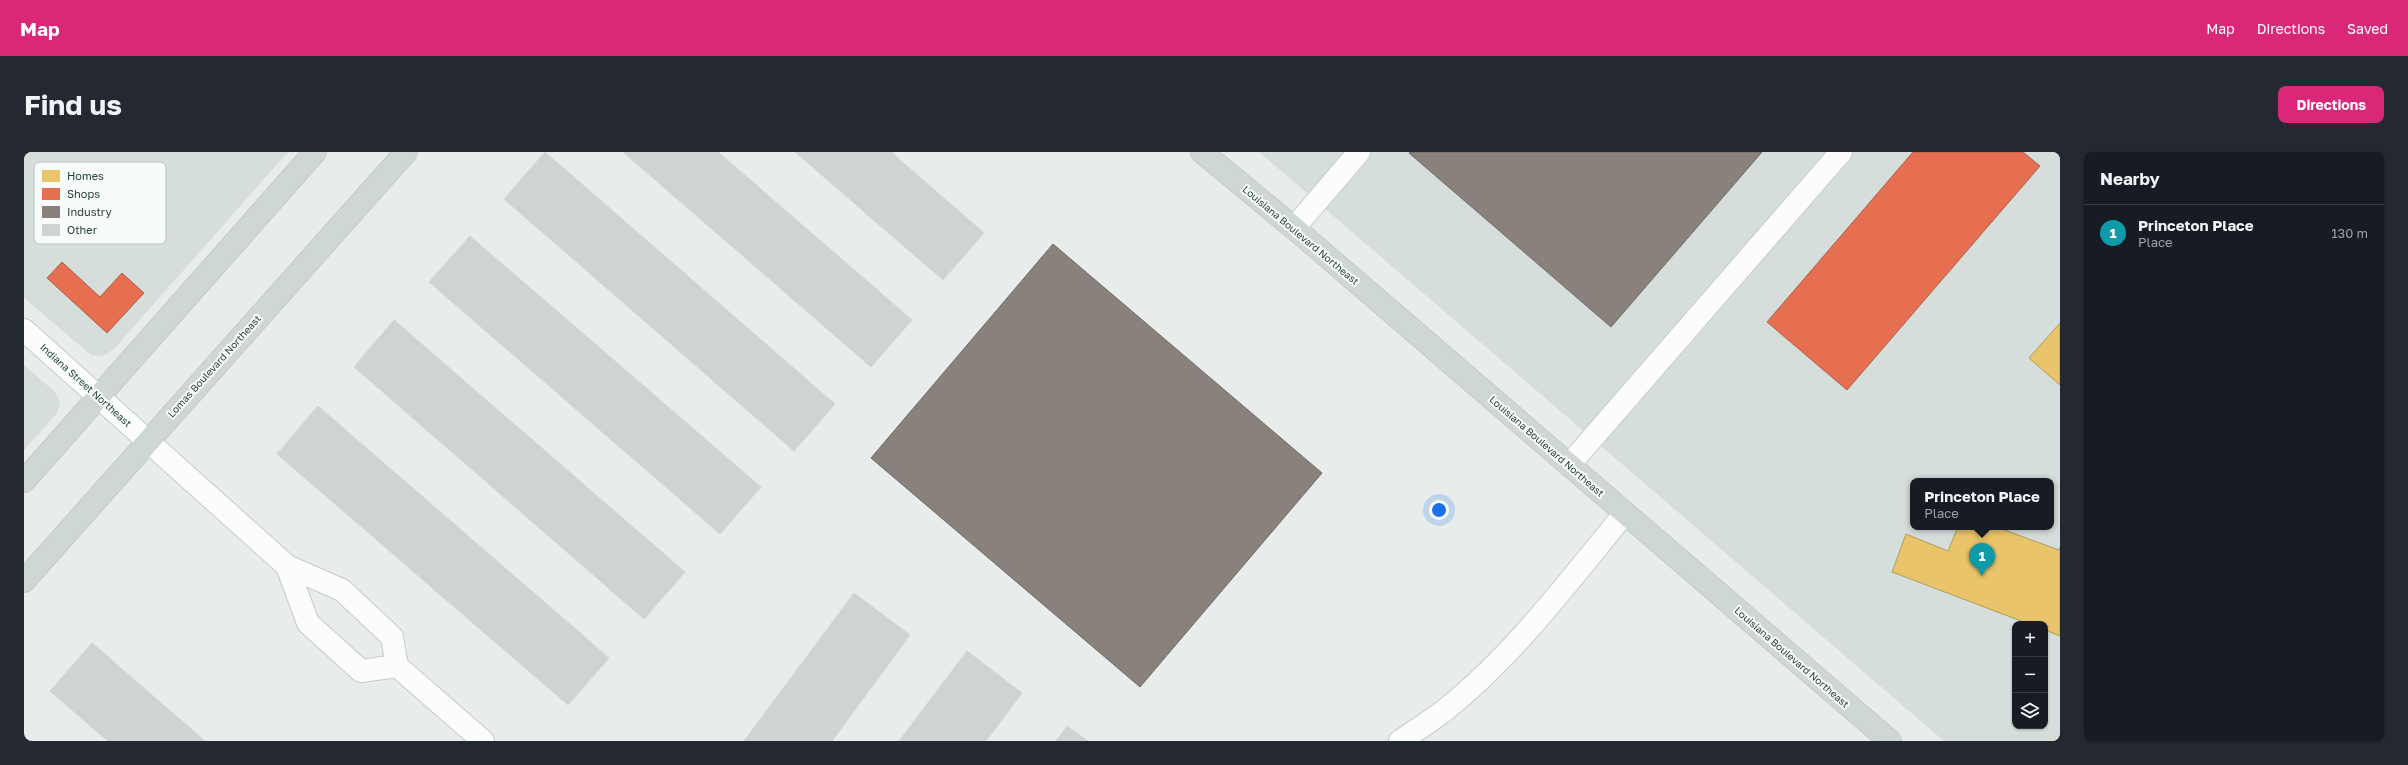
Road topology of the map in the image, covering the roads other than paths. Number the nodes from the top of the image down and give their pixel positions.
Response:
1 (315, 152) edge
2 (406, 152) edge
3 (1202, 152) edge
4 (1359, 152) edge
5 (1842, 152) edge
6 (1294, 228) junction
7 (24, 330) edge
8 (99, 397) junction
9 (148, 441) junction
10 (1569, 465) junction
11 (24, 481) edge
12 (1625, 513) junction
13 (287, 566) junction
14 (24, 582) edge
15 (398, 666) junction
16 (483, 741) edge
17 (1400, 741) edge
18 (1890, 741) edge

1 - 8 main road
2 - 9 main road, Lomas Boulevard Northeast
3 - 6 main road, Louisiana Boulevard Northeast
4 - 6 street
5 - 10 street
6 - 10 main road, Louisiana Boulevard Northeast
7 - 8 street, Indiana Street Northeast
8 - 9 street, Indiana Street Northeast
8 - 11 main road
9 - 13 street, Indiana Street Northeast
9 - 14 main road, Lomas Boulevard Northeast
10 - 12 main road, Louisiana Boulevard Northeast
12 - 17 street
12 - 18 main road, Louisiana Boulevard Northeast
13 - 15 street
13 - 15 street
15 - 16 street

